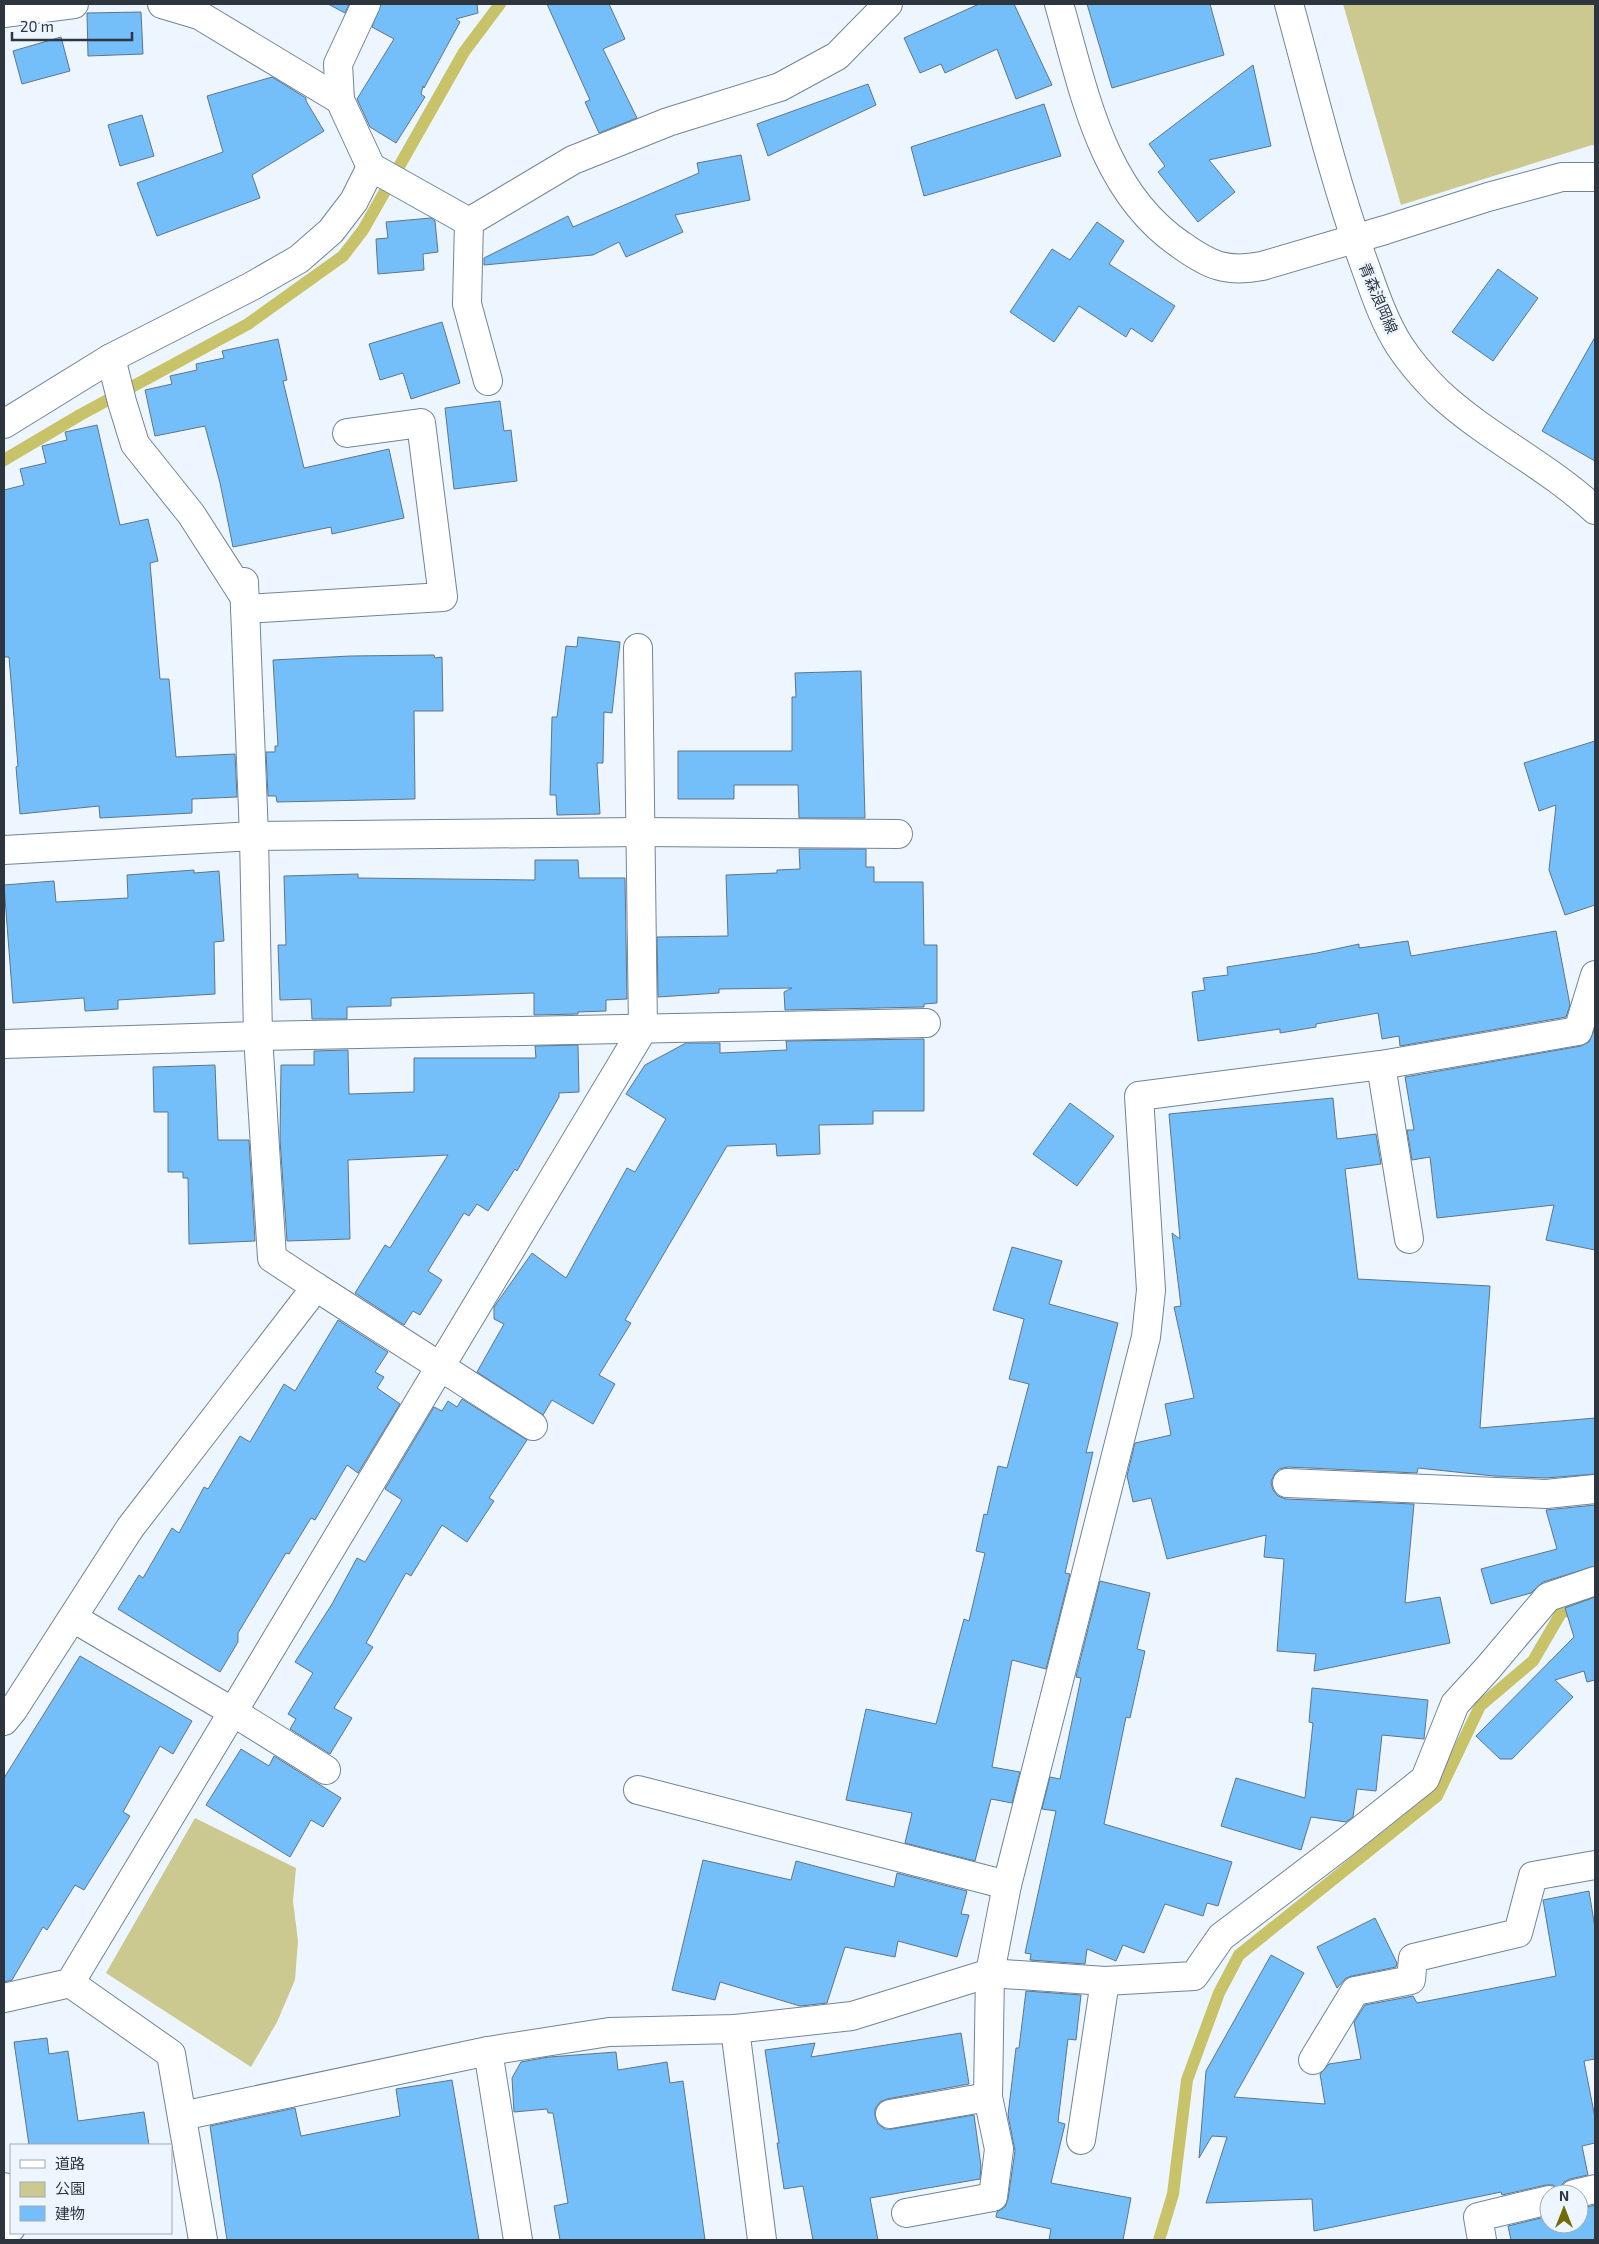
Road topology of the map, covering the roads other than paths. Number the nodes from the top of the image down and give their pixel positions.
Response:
1 (74, 4) edge
2 (162, 4) edge
3 (366, 4) edge
4 (888, 4) edge
5 (1059, 4) edge
6 (1289, 4) edge
7 (4, 13) edge
8 (340, 100) junction
9 (385, 175) junction
10 (1595, 177) edge
11 (469, 222) junction
12 (1356, 239) junction
13 (116, 379) junction
14 (488, 380) dead end
15 (4, 422) edge
16 (347, 433) dead end
17 (1595, 510) edge
18 (245, 596) junction
19 (638, 648) dead end
20 (641, 832) junction
21 (898, 834) dead end
22 (254, 836) junction
23 (4, 850) edge
24 (1595, 975) edge
25 (926, 1023) dead end
26 (643, 1029) junction
27 (258, 1036) junction
28 (4, 1044) edge
29 (1381, 1065) junction
30 (1409, 1239) dead end
31 (316, 1287) junction
32 (442, 1366) junction
33 (534, 1426) dead end
34 (1287, 1483) dead end
35 (1595, 1489) edge
36 (1595, 1580) edge
37 (73, 1618) junction
38 (233, 1712) junction
39 (4, 1721) edge
40 (326, 1770) dead end
41 (638, 1790) dead end
42 (1595, 1865) edge
43 (1007, 1885) junction
44 (990, 1974) junction
45 (1105, 1981) junction
46 (70, 1983) junction
47 (4, 1998) edge
48 (735, 2029) junction
49 (488, 2051) junction
50 (1313, 2060) dead end
51 (988, 2097) junction
52 (890, 2114) dead end
53 (182, 2116) junction
54 (1081, 2140) dead end
55 (4, 2187) edge
56 (1539, 2202) edge
57 (906, 2213) dead end
58 (10, 2222) edge
59 (203, 2240) edge
60 (518, 2240) edge
61 (762, 2240) edge
62 (1482, 2240) edge

1 - 7 street
2 - 8 street
3 - 8 street
4 - 11 street
5 - 12 street
6 - 12 street, 青森浪岡線
8 - 9 street
9 - 11 street
9 - 13 street
10 - 12 street
11 - 14 street
12 - 17 street, 青森浪岡線
13 - 15 street
13 - 18 street
16 - 18 street
18 - 22 street
19 - 20 street
20 - 21 street
20 - 22 street
20 - 26 street
22 - 23 street
22 - 27 street
24 - 29 street
25 - 26 street
26 - 27 street
26 - 32 street
27 - 28 street
27 - 31 street
29 - 30 street
29 - 43 street
31 - 32 street
31 - 37 street
32 - 33 street
32 - 38 street
34 - 35 street
36 - 45 street
37 - 38 street
37 - 39 street
38 - 40 street
38 - 46 street
41 - 43 street
42 - 50 street
43 - 44 street
44 - 45 street
44 - 48 street
44 - 51 street
45 - 54 street
46 - 47 street
46 - 53 street
48 - 49 street
48 - 61 street
49 - 53 street
49 - 60 street
51 - 52 street
51 - 57 street
53 - 59 street
55 - 58 street
56 - 62 street

